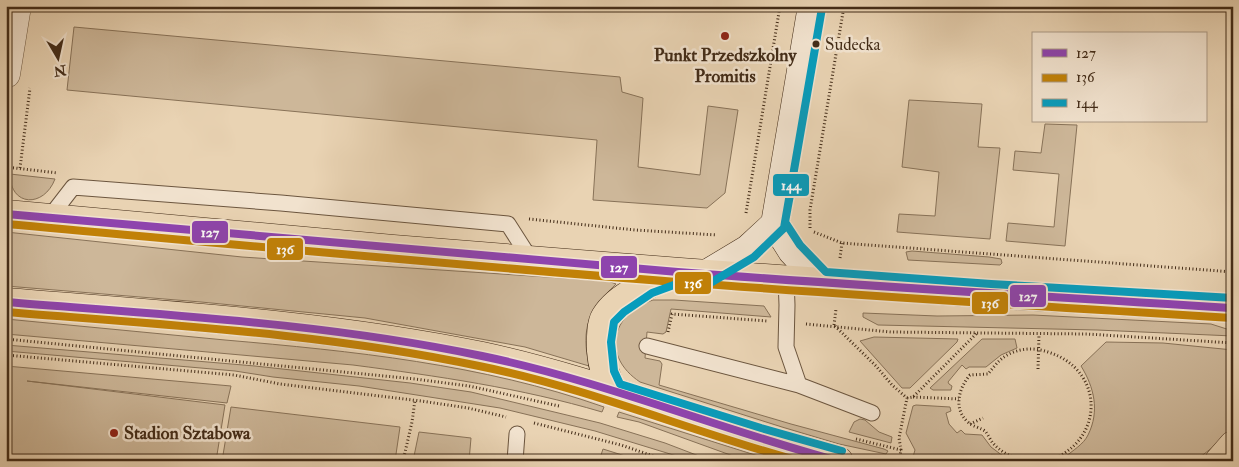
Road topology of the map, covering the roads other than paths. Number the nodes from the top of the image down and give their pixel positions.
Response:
1 (17, 6) edge
2 (812, 6) edge
3 (6, 74) edge
4 (6, 214) edge
5 (49, 218) junction
6 (775, 224) junction
7 (531, 260) junction
8 (680, 272) junction
9 (708, 273) junction
10 (786, 279) junction
11 (821, 282) junction
12 (6, 302) edge
13 (1230, 310) edge
14 (647, 346) dead end
15 (799, 385) junction
16 (613, 392) junction
17 (872, 413) dead end
18 (517, 434) dead end
19 (1233, 445) edge
20 (515, 461) edge
21 (839, 461) edge
22 (1219, 461) edge

1 - 3 street
2 - 6 street
4 - 5 main road
5 - 7 main road
5 - 7 lane
6 - 9 street
6 - 11 street
7 - 8 main road
8 - 9 main road
8 - 16 main road
9 - 10 main road
10 - 11 main road
10 - 15 lane
11 - 13 main road
12 - 16 main road
14 - 15 lane
15 - 17 lane
16 - 21 main road
18 - 20 lane
19 - 22 main road

